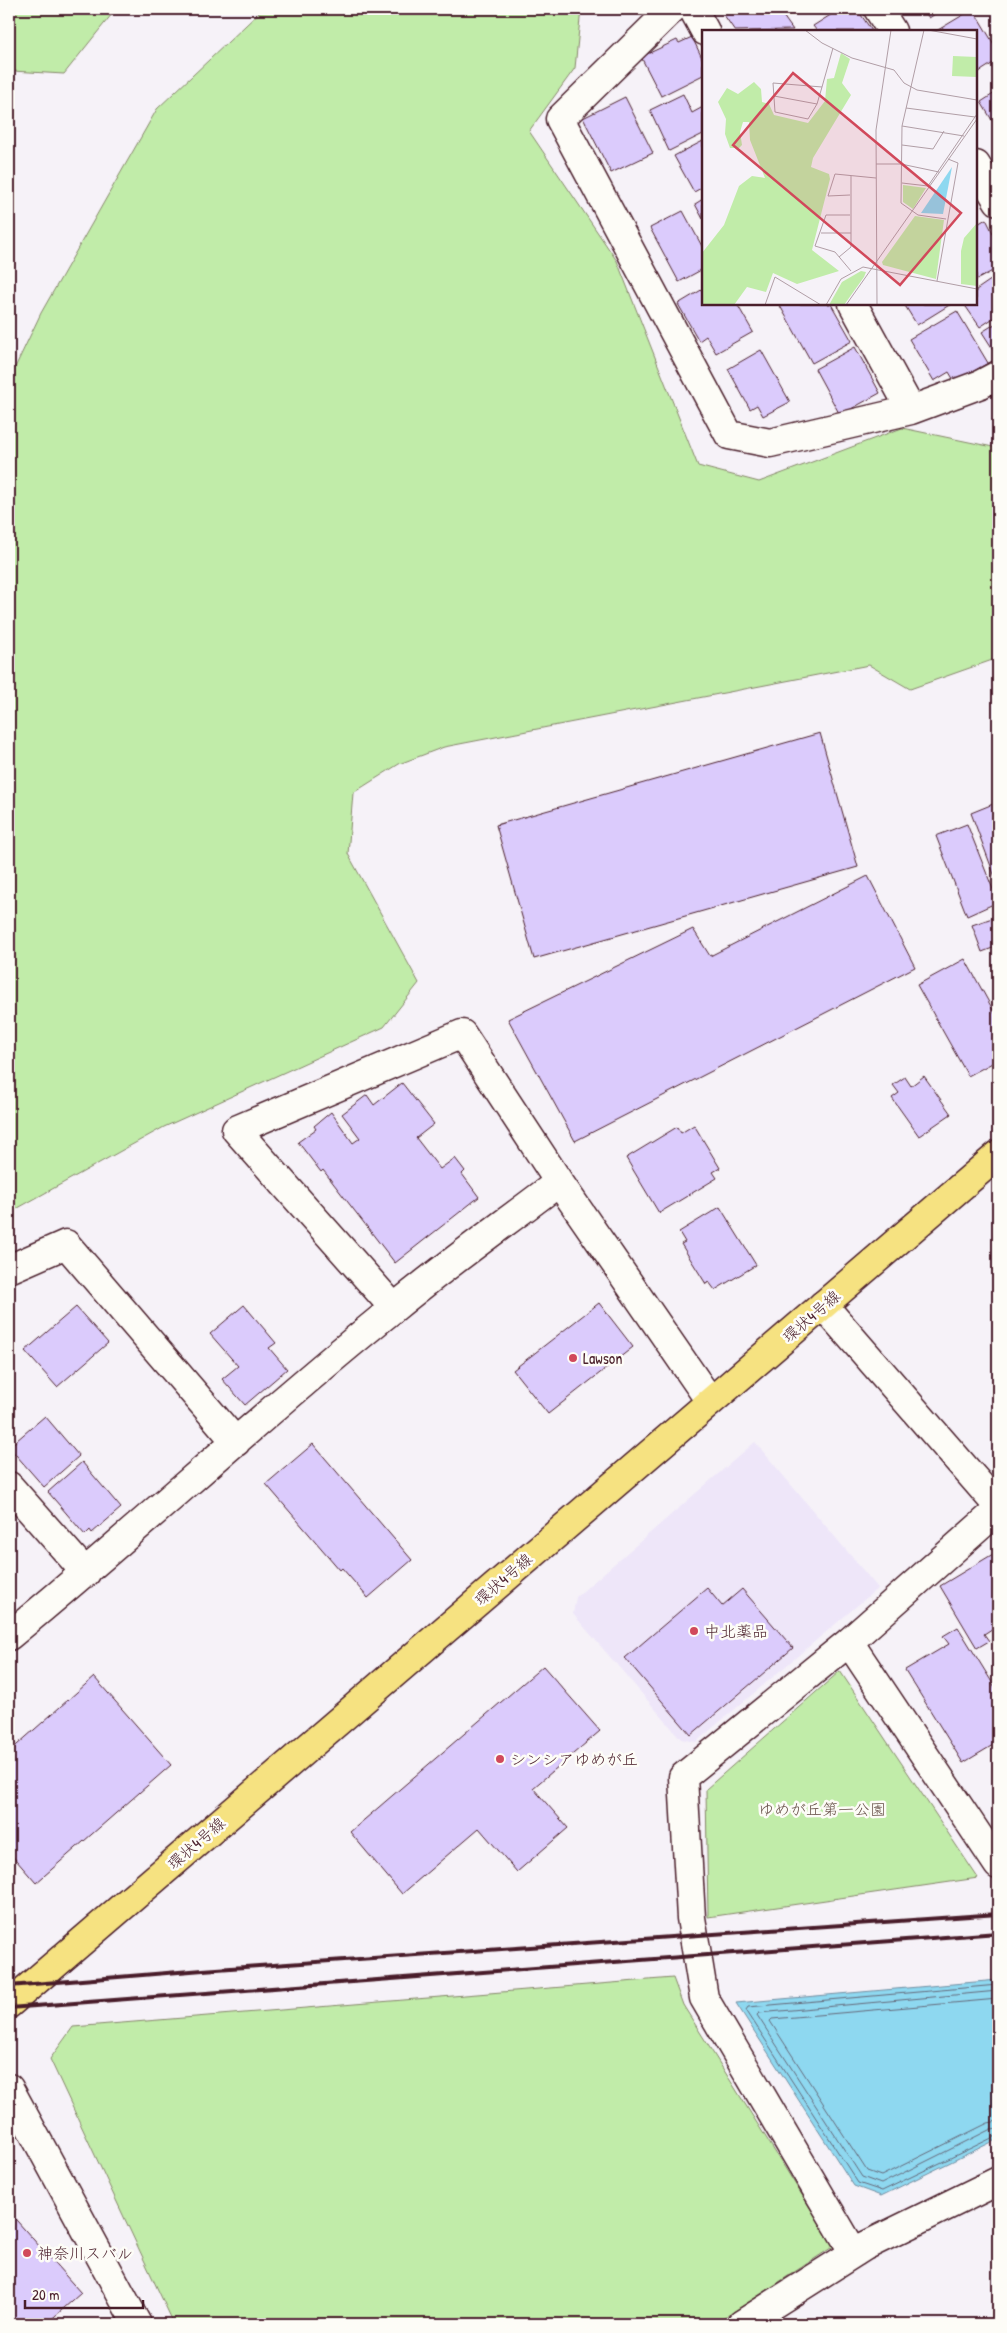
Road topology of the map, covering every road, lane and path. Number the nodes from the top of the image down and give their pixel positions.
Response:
1 (672, 9) edge
2 (693, 9) edge
3 (878, 9) edge
4 (704, 30) edge
5 (891, 30) edge
6 (977, 167) edge
7 (998, 201) edge
8 (854, 305) edge
9 (998, 375) edge
10 (911, 410) junction
11 (998, 1155) edge
12 (558, 1182) junction
13 (9, 1269) edge
14 (823, 1304) junction
15 (394, 1308) junction
16 (710, 1402) junction
17 (236, 1442) junction
18 (9, 1486) edge
19 (998, 1508) edge
20 (86, 1573) junction
21 (9, 1636) edge
22 (849, 1642) junction
23 (998, 1865) edge
24 (9, 2004) edge
25 (9, 2088) edge
26 (998, 2181) edge
27 (854, 2253) junction
28 (137, 2324) edge
29 (742, 2324) edge

1 - 10 street
2 - 4 street
3 - 5 street
6 - 7 street
8 - 10 street
9 - 10 street
11 - 14 main road, 環状4号線
12 - 15 street
12 - 15 street
12 - 16 street
13 - 17 street
14 - 16 main road, 環状4号線
14 - 19 street
15 - 17 street
16 - 24 main road, 環状4号線
17 - 20 street
18 - 20 street
19 - 22 street
20 - 21 street
22 - 23 street
22 - 27 street
25 - 28 street
26 - 27 street
27 - 29 street

